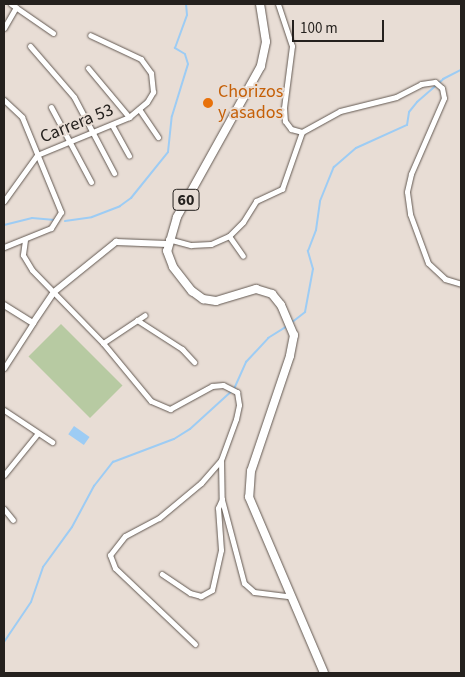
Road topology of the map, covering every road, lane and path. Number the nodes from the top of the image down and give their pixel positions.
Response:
1 (260, 4) edge
2 (278, 4) edge
3 (13, 5) edge
4 (4, 28) edge
5 (53, 33) dead end
6 (90, 35) dead end
7 (30, 46) dead end
8 (88, 68) dead end
9 (4, 100) edge
10 (51, 107) dead end
11 (140, 109) junction
12 (129, 118) junction
13 (112, 125) junction
14 (302, 132) junction
15 (95, 133) junction
16 (158, 136) dead end
17 (72, 143) junction
18 (37, 155) junction
19 (129, 156) dead end
20 (114, 173) dead end
21 (91, 182) dead end
22 (4, 201) edge
23 (229, 236) junction
24 (25, 240) junction
25 (168, 241) junction
26 (4, 247) edge
27 (242, 256) dead end
28 (461, 284) edge
29 (54, 292) junction
30 (4, 305) edge
31 (145, 315) dead end
32 (137, 320) junction
33 (33, 323) junction
34 (103, 343) junction
35 (194, 362) dead end
36 (4, 368) edge
37 (4, 410) edge
38 (38, 432) junction
39 (52, 442) dead end
40 (221, 460) junction
41 (4, 475) edge
42 (222, 499) junction
43 (4, 509) edge
44 (13, 520) dead end
45 (162, 574) dead end
46 (292, 597) junction
47 (195, 644) dead end
48 (324, 673) edge

1 - 25 main road, 60
2 - 14 street
3 - 4 street
3 - 5 street
6 - 11 street, Carrera 53
7 - 15 street
8 - 12 street
9 - 18 street
10 - 17 street
11 - 12 street, Carrera 53
11 - 16 street
12 - 13 street, Carrera 53
13 - 15 street, Carrera 53
13 - 19 street
14 - 23 street
14 - 28 street
15 - 17 street, Carrera 53
15 - 20 street
17 - 18 street, Carrera 53
17 - 21 street
18 - 22 street, Carrera 53
18 - 24 street
23 - 25 street
23 - 27 street
24 - 26 street
24 - 29 street
25 - 29 street
25 - 46 main road
29 - 33 street
29 - 34 street
30 - 33 street
31 - 32 street
32 - 34 street
32 - 35 street
33 - 36 street
34 - 40 street
37 - 38 street
38 - 39 street
38 - 41 street
40 - 42 street
40 - 47 street
42 - 45 street
42 - 46 street
43 - 44 street
46 - 48 main road

